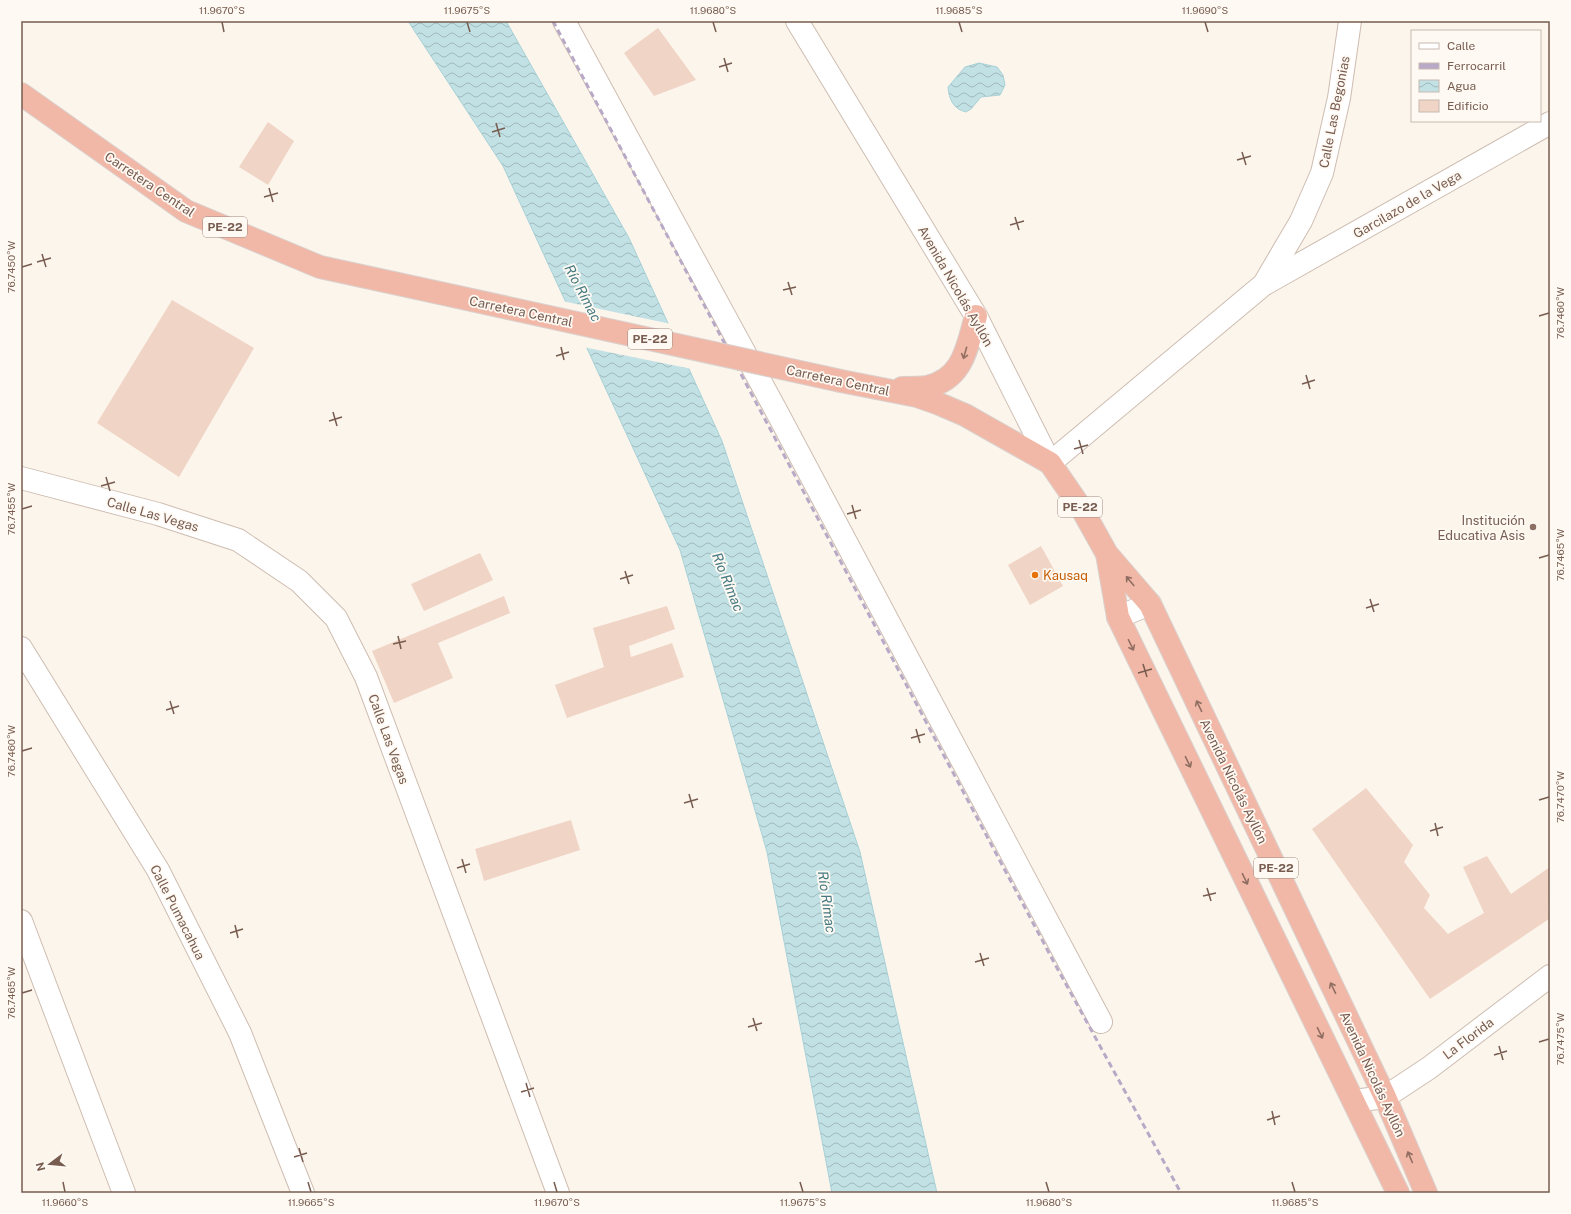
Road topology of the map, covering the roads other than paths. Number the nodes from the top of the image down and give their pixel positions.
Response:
1 (564, 21) edge
2 (797, 21) edge
3 (1350, 21) edge
4 (21, 94) edge
5 (1550, 123) edge
6 (1263, 285) junction
7 (976, 316) junction
8 (885, 390) junction
9 (1050, 463) junction
10 (21, 478) edge
11 (1107, 554) junction
12 (1150, 604) junction
13 (1118, 617) junction
14 (21, 648) edge
15 (21, 921) edge
16 (1550, 976) edge
17 (1101, 1022) dead end
18 (1385, 1097) junction
19 (1354, 1101) junction
20 (124, 1193) edge
21 (303, 1193) edge
22 (558, 1193) edge
23 (1398, 1193) edge
24 (1426, 1193) edge

1 - 17 street
2 - 7 street, Avenida Nicolás Ayllón
3 - 6 street, Calle Las Begonias
4 - 8 highway, Carretera Central / PE-22, bridge
5 - 6 street, Garcilazo de la Vega
6 - 9 street
7 -> 8 highway
7 - 9 street, Avenida Nicolás Ayllón
8 - 9 highway, Carretera Central / PE-22
9 - 11 highway, Avenida Nicolás Ayllón / PE-22
10 - 22 street, Calle Las Vegas
12 -> 11 highway, Avenida Nicolás Ayllón / PE-22
11 - 13 highway, Avenida Nicolás Ayllón / PE-22
12 - 13 street
18 -> 12 highway, Avenida Nicolás Ayllón / PE-22
13 -> 19 highway, Avenida Nicolás Ayllón / PE-22
14 - 21 street, Calle Pumacahua
15 - 20 street
16 - 18 street, La Florida
18 - 19 street
24 -> 18 highway, Avenida Nicolás Ayllón / PE-22
19 - 23 highway, Avenida Nicolás Ayllón / PE-22

